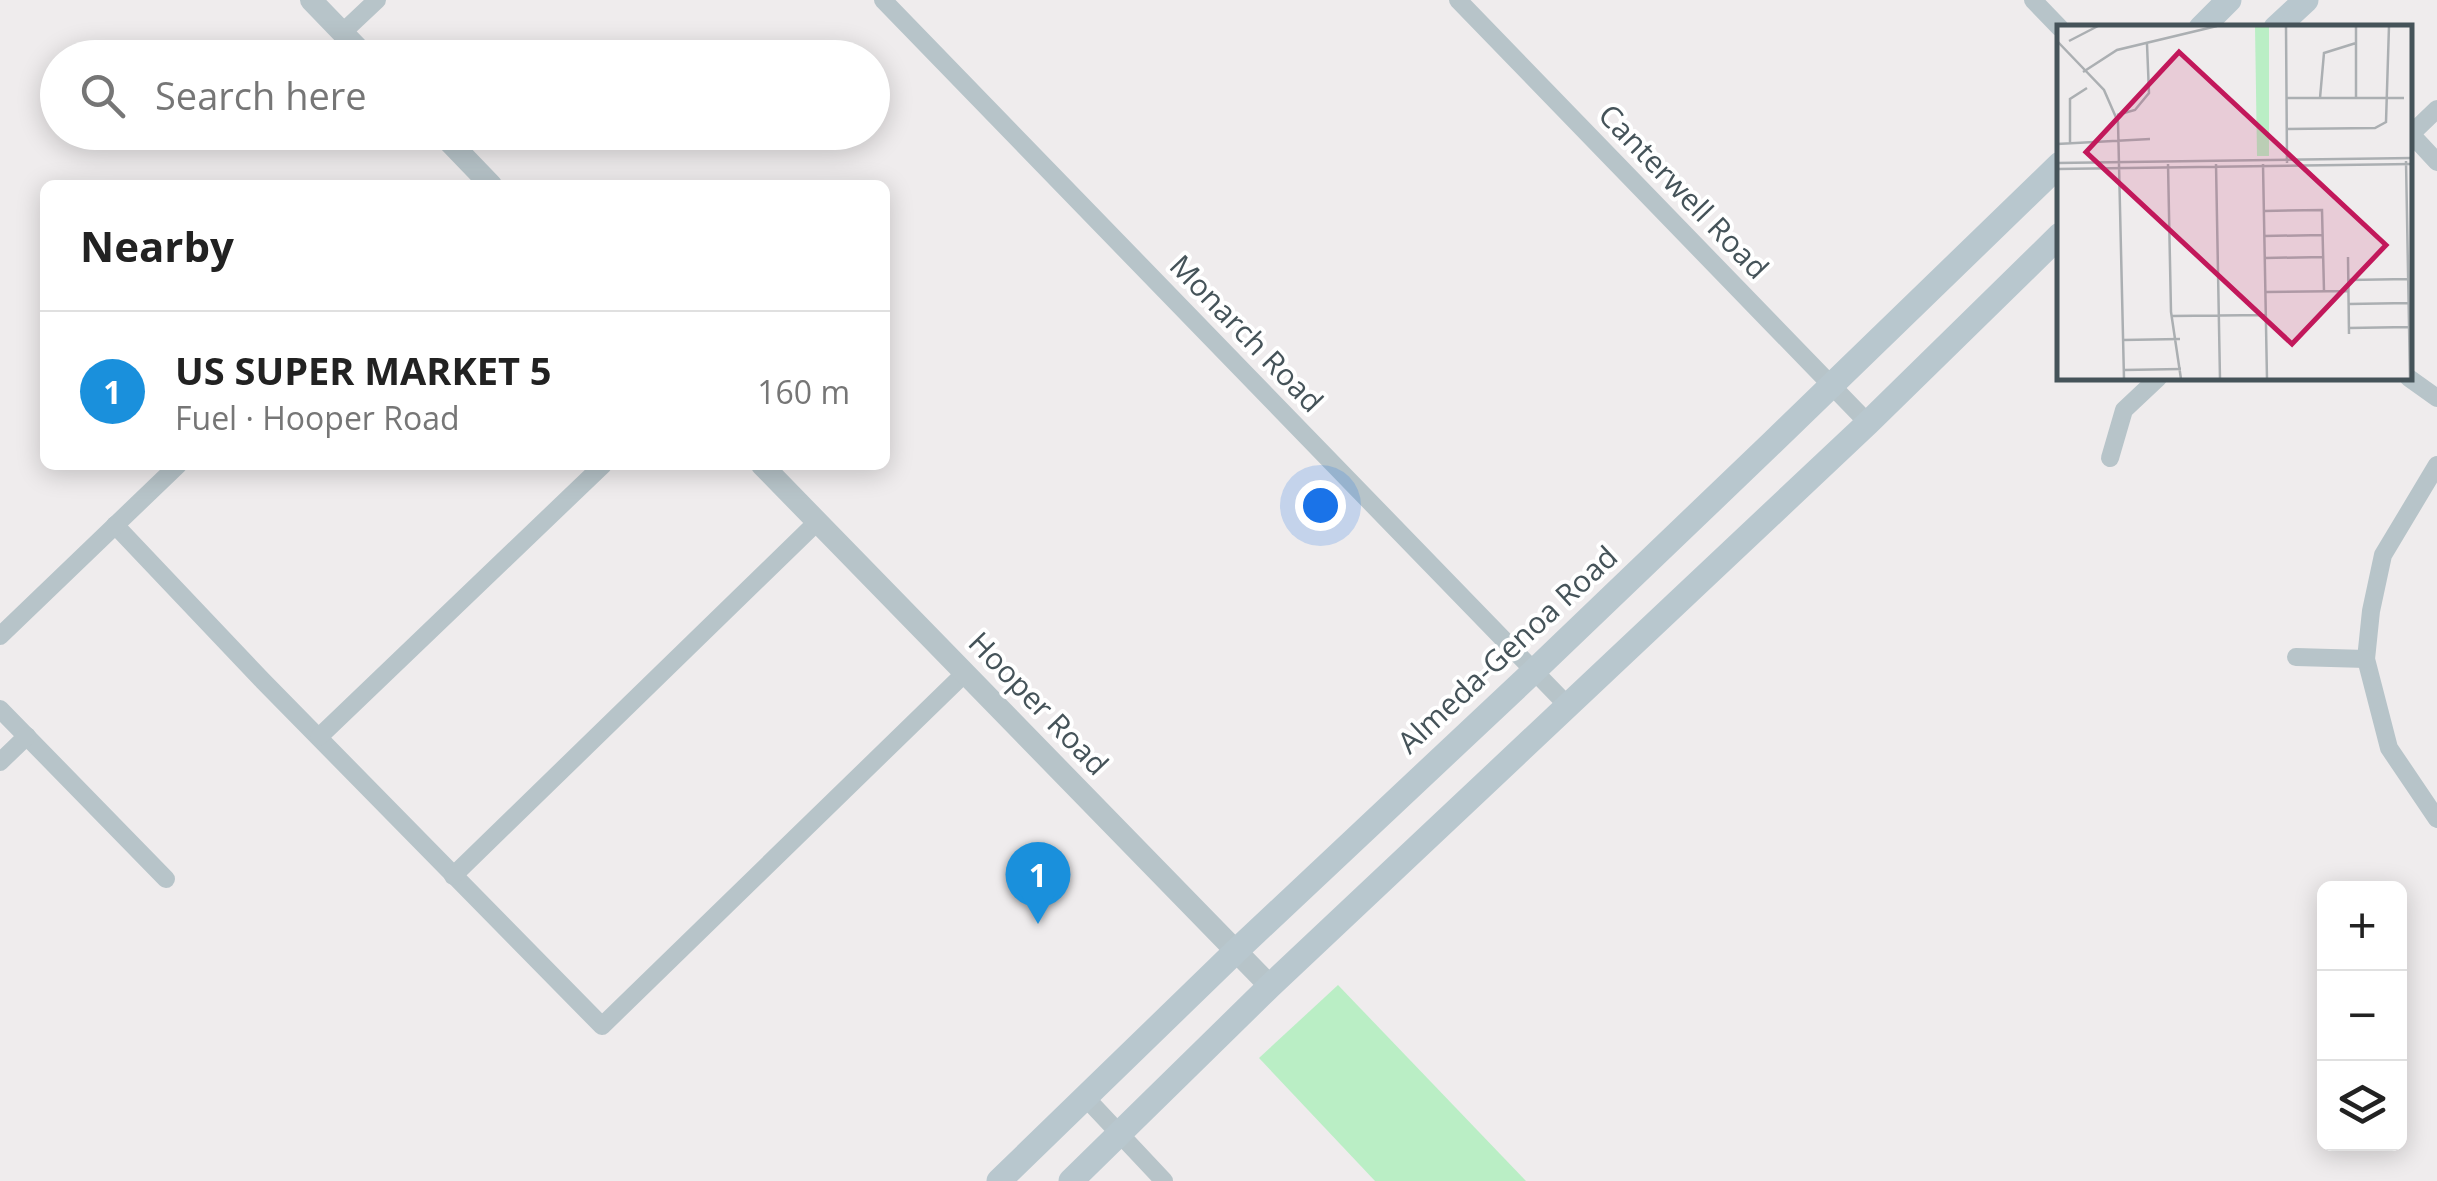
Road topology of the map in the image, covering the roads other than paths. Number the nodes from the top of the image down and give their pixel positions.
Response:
1 (312, 0) edge
2 (377, 0) edge
3 (883, 0) edge
4 (1458, 0) edge
5 (2033, 0) edge
6 (2229, 0) edge
7 (2306, 0) edge
8 (2057, 25) edge
9 (2204, 25) edge
10 (2279, 25) edge
11 (343, 32) junction
12 (350, 40) edge
13 (2437, 109) edge
14 (2412, 133) edge
15 (2412, 137) edge
16 (454, 150) edge
17 (2437, 162) edge
18 (2057, 167) edge
19 (478, 180) edge
20 (2057, 238) edge
21 (2156, 380) edge
22 (2412, 380) edge
23 (1832, 386) junction
24 (2437, 398) edge
25 (1868, 423) junction
26 (2110, 458) dead end
27 (2437, 464) edge
28 (173, 470) edge
29 (597, 470) edge
30 (767, 470) edge
31 (818, 522) junction
32 (115, 525) junction
33 (0, 636) edge
34 (2296, 657) dead end
35 (2366, 659) junction
36 (1534, 671) junction
37 (965, 673) junction
38 (1569, 707) junction
39 (0, 709) edge
40 (27, 736) junction
41 (319, 738) junction
42 (0, 762) edge
43 (2437, 820) edge
44 (453, 876) junction
45 (166, 880) dead end
46 (1236, 950) junction
47 (1270, 986) junction
48 (1086, 1098) junction
49 (1119, 1134) junction
50 (999, 1181) edge
51 (1070, 1181) edge
52 (1164, 1181) edge

1 - 11 street
2 - 11 street
3 - 36 street, Monarch Road
4 - 23 street, Canterwell Road
5 - 8 street
6 - 9 main road
7 - 10 main road
11 - 12 street
13 - 14 street
15 - 17 street
16 - 19 street
18 - 23 main road, Almeda-Genoa Road
20 - 25 main road
21 - 26 street
22 - 24 street
23 - 25 street, Canterwell Road
23 - 36 main road, Almeda-Genoa Road
25 - 38 main road
27 - 35 street
28 - 32 street
29 - 41 street
30 - 31 street, Hooper Road
31 - 37 street, Hooper Road
31 - 44 street
32 - 33 street
32 - 41 street
34 - 35 street
35 - 43 street
36 - 38 street, Monarch Road
36 - 46 main road, Almeda-Genoa Road
37 - 44 street
37 - 46 street, Hooper Road
38 - 47 main road
39 - 40 street
40 - 42 street
40 - 45 street
41 - 44 street
46 - 47 street, Hooper Road
46 - 48 main road, Almeda-Genoa Road
47 - 49 main road
48 - 49 street
48 - 50 main road, Almeda-Genoa Road
49 - 51 main road
49 - 52 street

